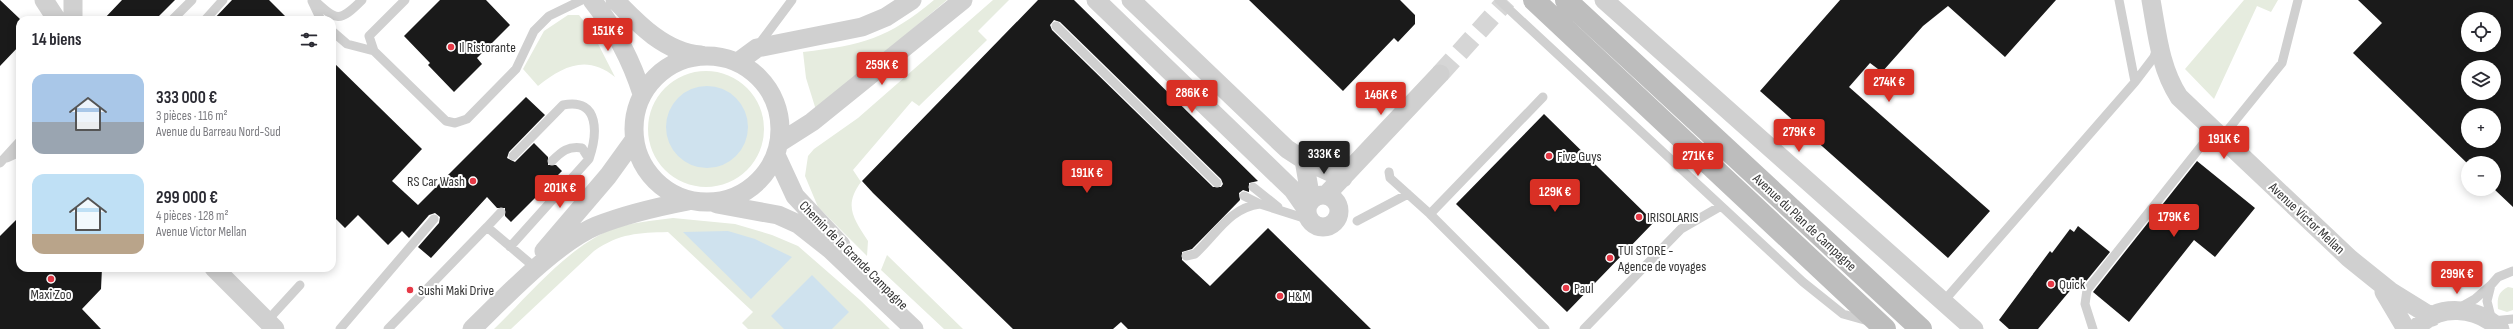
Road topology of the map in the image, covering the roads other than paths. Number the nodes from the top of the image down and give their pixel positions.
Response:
1 (44, 0) edge
2 (74, 0) edge
3 (192, 0) edge
4 (223, 0) edge
5 (312, 0) edge
6 (362, 0) edge
7 (405, 0) edge
8 (582, 0) edge
9 (592, 0) edge
10 (615, 0) edge
11 (792, 0) edge
12 (912, 0) edge
13 (963, 0) edge
14 (1096, 0) edge
15 (1499, 0) edge
16 (1534, 0) edge
17 (1566, 0) edge
18 (1604, 0) edge
19 (2119, 0) edge
20 (2151, 0) edge
21 (2298, 0) edge
22 (1142, 3) edge
23 (54, 16) edge
24 (73, 16) edge
25 (176, 16) edge
26 (209, 16) edge
27 (319, 16) edge
28 (332, 16) edge
29 (336, 18) edge
30 (1056, 26) dead end
31 (336, 34) edge
32 (2159, 44) junction
33 (757, 48) junction
34 (374, 51) junction
35 (702, 56) junction
36 (738, 62) junction
37 (1440, 74) tunnel mouth
38 (2135, 82) junction
39 (642, 94) junction
40 (1543, 97) dead end
41 (2218, 133) junction
42 (634, 140) junction
43 (16, 145) edge
44 (778, 149) junction
45 (16, 154) edge
46 (513, 156) dead end
47 (589, 159) junction
48 (1304, 160) junction
49 (552, 161) dead end
50 (1, 162) edge
51 (1389, 172) dead end
52 (1344, 178) junction
53 (1217, 183) dead end
54 (1253, 187) dead end
55 (1408, 194) junction
56 (1244, 196) dead end
57 (688, 201) junction
58 (710, 203) junction
59 (1260, 204) junction
60 (1318, 206) junction
61 (1721, 206) junction
62 (1282, 210) junction
63 (501, 212) dead end
64 (1430, 214) junction
65 (434, 219) dead end
66 (1357, 221) dead end
67 (487, 227) junction
68 (510, 247) junction
69 (1186, 256) dead end
70 (532, 266) junction
71 (218, 272) edge
72 (2510, 272) edge
73 (2370, 276) junction
74 (300, 285) dead end
75 (2491, 285) junction
76 (507, 294) junction
77 (1943, 302) junction
78 (2439, 314) junction
79 (2513, 319) edge
80 (271, 325) edge
81 (2496, 325) edge
82 (1882, 326) edge
83 (340, 329) edge
84 (388, 329) edge
85 (472, 329) edge
86 (914, 329) edge
87 (929, 329) edge
88 (1544, 329) edge
89 (1584, 329) edge
90 (1921, 329) edge
91 (1974, 329) edge
92 (2093, 329) edge
93 (2406, 329) edge
94 (2416, 329) edge

1 - 23 street
2 - 24 street
3 - 25 lane
4 - 26 lane
5 - 27 lane
5 - 28 lane
6 - 29 lane
7 - 34 lane
8 - 34 lane
9 - 39 street
10 - 35 street
11 - 33 lane
12 - 33 street
13 - 44 street
14 - 60 street
15 - 61 lane
16 - 82 main road, Avenue du Plan de Campagne
17 - 90 main road, Avenue du Plan de Campagne
18 - 77 street
19 - 38 lane
20 - 32 street, Avenue Victor Mellan
21 - 41 lane
22 - 48 street
30 - 53 lane
31 - 34 lane
32 - 38 lane
32 - 41 street, Avenue Victor Mellan
33 - 36 street
35 - 36 street
35 - 39 street
36 - 44 street
37 - 52 street
38 - 77 lane
39 - 42 street
40 - 64 lane
41 - 73 street, Avenue Victor Mellan
41 - 92 lane
42 - 57 street
42 - 70 street
43 - 50 lane
44 - 58 street
44 - 87 street, Chemin de la Grande Campagne
45 - 50 lane
46 - 47 lane
47 - 49 lane
47 - 68 lane
48 - 52 street
48 - 60 street
51 - 55 lane
52 - 60 street
54 - 62 lane
55 - 64 lane
55 - 66 lane
56 - 59 lane
57 - 58 street
57 - 76 street
58 - 86 street, Chemin de la Grande Campagne
59 - 62 lane
59 - 69 lane
60 - 62 lane
61 - 82 lane
61 - 89 lane
63 - 67 lane
64 - 88 lane
65 - 83 lane
67 - 68 lane
67 - 84 lane
68 - 70 lane
70 - 76 street
71 - 80 street
72 - 75 lane
73 - 78 street, Avenue Victor Mellan
73 - 93 street, Avenue Victor Mellan
74 - 80 lane
75 - 78 lane
75 - 81 lane
76 - 85 street
77 - 91 street
78 - 81 street
78 - 94 street
79 - 81 lane

